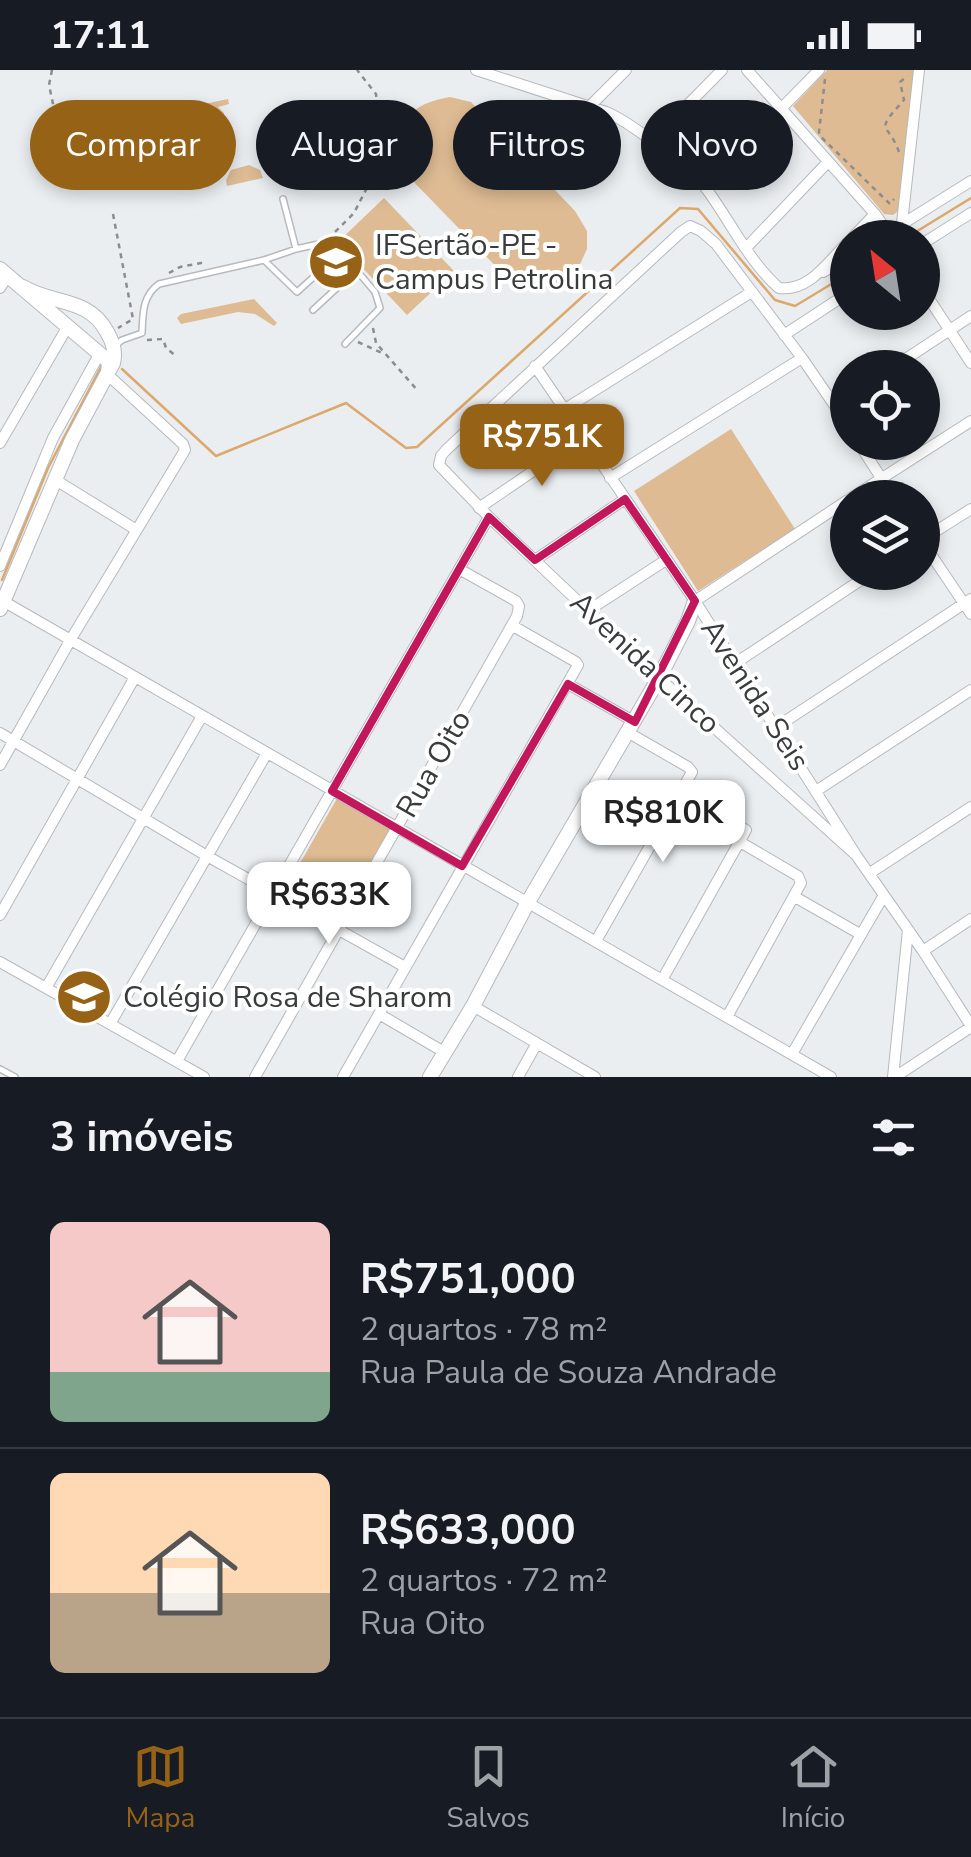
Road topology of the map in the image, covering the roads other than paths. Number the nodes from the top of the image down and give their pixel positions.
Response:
1 (476, 70) edge
2 (529, 70) edge
3 (626, 70) edge
4 (722, 70) edge
5 (747, 70) edge
6 (819, 70) edge
7 (919, 70) edge
8 (516, 83) junction
9 (568, 100) edge
10 (597, 100) edge
11 (692, 100) edge
12 (772, 100) edge
13 (790, 100) edge
14 (793, 125) edge
15 (827, 163) junction
16 (971, 181) edge
17 (707, 190) edge
18 (283, 198) dead end
19 (971, 212) edge
20 (874, 214) junction
21 (868, 220) edge
22 (878, 220) edge
23 (902, 220) edge
24 (907, 220) edge
25 (940, 232) edge
26 (746, 248) junction
27 (296, 249) junction
28 (336, 257) junction
29 (264, 260) junction
30 (830, 260) edge
31 (830, 268) edge
32 (352, 274) junction
33 (2, 277) edge
34 (810, 280) junction
35 (24, 287) junction
36 (750, 293) junction
37 (830, 305) edge
38 (313, 310) dead end
39 (940, 315) edge
40 (971, 316) edge
41 (68, 326) junction
42 (950, 330) junction
43 (784, 335) junction
44 (86, 341) junction
45 (108, 341) junction
46 (345, 344) road end
47 (919, 350) edge
48 (802, 358) junction
49 (971, 363) edge
50 (535, 366) junction
51 (108, 374) junction
52 (830, 398) edge
53 (565, 409) junction
54 (971, 421) edge
55 (583, 437) junction
56 (0, 443) edge
57 (870, 460) edge
58 (610, 478) junction
59 (881, 478) junction
60 (54, 479) junction
61 (878, 480) edge
62 (625, 499) junction
63 (479, 508) junction
64 (971, 509) edge
65 (830, 512) edge
66 (488, 518) junction
67 (0, 528) edge
68 (135, 529) junction
69 (940, 529) edge
70 (12, 536) junction
71 (535, 560) junction
72 (666, 560) junction
73 (940, 565) edge
74 (0, 566) edge
75 (459, 569) junction
76 (847, 590) edge
77 (2, 598) edge
78 (695, 601) junction
79 (969, 606) edge
80 (589, 610) junction
81 (512, 626) junction
82 (70, 639) junction
83 (734, 664) junction
84 (134, 677) junction
85 (660, 678) junction
86 (568, 684) junction
87 (970, 693) edge
88 (202, 716) junction
89 (632, 727) junction
90 (775, 728) junction
91 (0, 733) edge
92 (14, 741) junction
93 (267, 753) junction
94 (0, 765) edge
95 (77, 780) junction
96 (816, 790) junction
97 (332, 791) junction
98 (682, 791) junction
99 (971, 807) edge
100 (142, 818) junction
101 (398, 828) junction
102 (740, 842) junction
103 (856, 855) junction
104 (207, 856) junction
105 (462, 866) junction
106 (870, 874) junction
107 (273, 892) junction
108 (884, 895) junction
109 (795, 897) junction
110 (528, 902) junction
111 (0, 915) edge
112 (971, 919) edge
113 (340, 930) junction
114 (908, 930) junction
115 (860, 934) junction
116 (596, 941) junction
117 (923, 951) junction
118 (0, 962) edge
119 (405, 967) junction
120 (662, 980) junction
121 (46, 988) junction
122 (473, 1006) junction
123 (378, 1014) junction
124 (727, 1017) junction
125 (110, 1024) junction
126 (971, 1027) edge
127 (537, 1044) junction
128 (444, 1052) junction
129 (792, 1054) junction
130 (177, 1061) junction
131 (0, 1070) edge
132 (15, 1077) edge
133 (204, 1077) edge
134 (255, 1077) edge
135 (342, 1077) edge
136 (430, 1077) edge
137 (518, 1077) edge
138 (595, 1077) edge
139 (831, 1077) edge
140 (894, 1077) edge

1 - 8 street
2 - 8 street
3 - 10 street
4 - 11 street
5 - 12 street
6 - 13 street
7 - 23 street
8 - 9 street
14 - 15 street
15 - 20 street
15 - 26 street
16 - 24 street
17 - 26 street
18 - 27 lane
19 - 25 street
20 - 21 street
20 - 22 street
26 - 34 street
27 - 28 lane
27 - 29 lane
28 - 29 lane
28 - 32 lane
29 - 45 lane
30 - 34 street
31 - 34 street
32 - 38 lane
32 - 46 lane
33 - 35 street
35 - 41 street
35 - 45 street
36 - 43 street
36 - 50 street
36 - 53 street
37 - 43 street
39 - 42 street
40 - 42 street
41 - 44 street
41 - 56 street
42 - 47 street
42 - 49 street
43 - 48 street
44 - 45 street
44 - 45 street
45 - 51 street
45 - 70 street
48 - 52 street
48 - 58 street
50 - 53 street, Avenida Seis
50 - 63 street, Avenida Cinco
51 - 60 street
51 - 68 street
53 - 55 street, Avenida Seis
54 - 59 street
55 - 58 street, Avenida Seis
55 - 63 street
57 - 59 street
58 - 62 street, Avenida Seis
59 - 61 street
60 - 68 street
60 - 77 street
62 - 71 street
62 - 72 street, Avenida Seis
63 - 66 street, Avenida Cinco
64 - 69 street
65 - 78 street
66 - 71 street, Avenida Cinco
66 - 75 street
67 - 70 street
68 - 82 street
70 - 74 street
71 - 80 street, Avenida Cinco
72 - 78 street, Avenida Seis
72 - 80 street
73 - 79 street
75 - 81 street, Rua Oito
75 - 97 street
76 - 83 street
77 - 82 street
78 - 83 street, Avenida Seis
78 - 85 street
79 - 90 street
80 - 85 street, Avenida Cinco
81 - 86 street
81 - 101 street, Rua Oito
82 - 84 street
82 - 92 street
83 - 90 street, Avenida Seis
84 - 88 street
84 - 95 street
85 - 89 street
85 - 103 street, Avenida Cinco
86 - 89 street
86 - 105 street
87 - 96 street
88 - 93 street
88 - 100 street
89 - 98 street
89 - 110 street
90 - 96 street, Avenida Seis
91 - 92 street
92 - 94 street
92 - 95 street
93 - 97 street
93 - 104 street
95 - 100 street
95 - 111 street
96 - 103 street, Avenida Seis
97 - 101 street
97 - 107 street
98 - 102 street
98 - 116 street
99 - 106 street
100 - 104 street
100 - 121 street
101 - 105 street
101 - 113 street, Rua Oito
102 - 109 street
102 - 120 street
103 - 106 street, Avenida Seis
104 - 107 street
104 - 125 street
105 - 110 street
105 - 119 street
106 - 108 street, Avenida Seis
107 - 113 street
107 - 130 street
108 - 114 street, Avenida Seis
108 - 115 street
109 - 115 street
109 - 124 street
110 - 116 street
110 - 122 street
112 - 117 street
113 - 119 street
113 - 134 street, Rua Oito
114 - 117 street, Avenida Seis
114 - 140 street
115 - 129 street
116 - 120 street
117 - 126 street, Avenida Seis
118 - 121 street
119 - 123 street
120 - 124 street
121 - 125 street
122 - 127 street
122 - 128 street
123 - 128 street
123 - 135 street
124 - 129 street
125 - 130 street
126 - 140 street
127 - 137 street
127 - 138 street
128 - 136 street
129 - 139 street
130 - 133 street
131 - 132 lane

